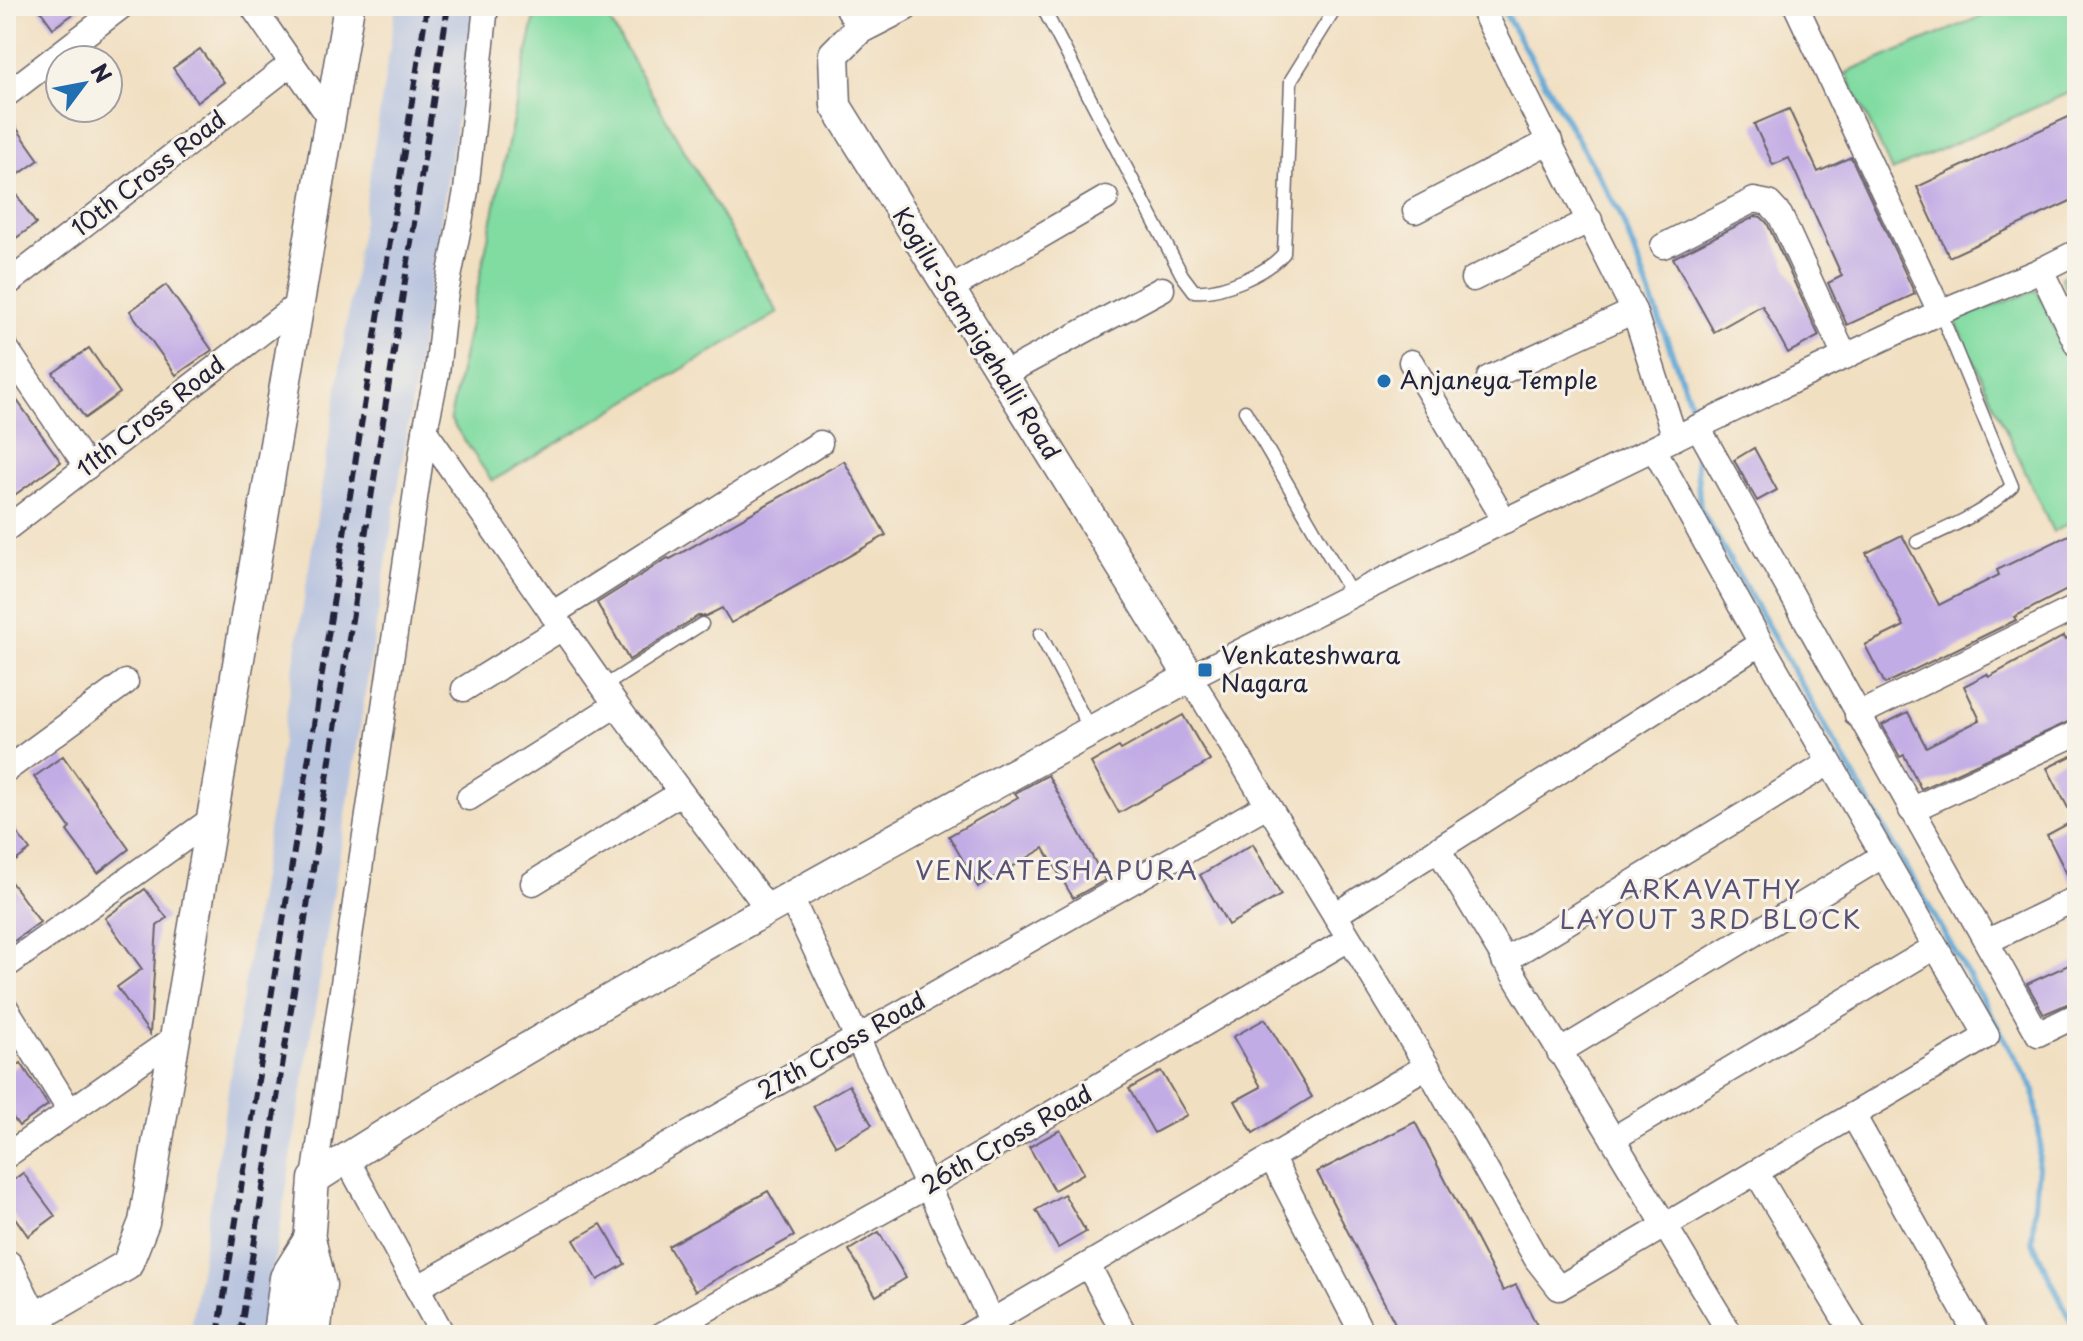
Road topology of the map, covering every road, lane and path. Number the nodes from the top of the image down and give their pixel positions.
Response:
1 (122, 6) edge
2 (252, 6) edge
3 (349, 6) edge
4 (486, 6) edge
5 (904, 6) edge
6 (1042, 6) edge
7 (1481, 6) edge
8 (1806, 9) edge
9 (1332, 14) dead end
10 (853, 17) edge
11 (292, 63) junction
12 (6, 95) edge
13 (330, 118) junction
14 (1550, 141) junction
15 (1106, 198) dead end
16 (1415, 211) dead end
17 (1590, 220) junction
18 (1663, 246) dead end
19 (2077, 252) edge
20 (2041, 270) junction
21 (1473, 279) dead end
22 (6, 285) edge
23 (1162, 289) dead end
24 (948, 290) junction
25 (297, 305) junction
26 (1634, 311) junction
27 (1940, 312) junction
28 (2077, 345) edge
29 (6, 348) edge
30 (1845, 357) junction
31 (1411, 362) dead end
32 (1002, 375) junction
33 (1489, 378) dead end
34 (1245, 411) dead end
35 (425, 431) junction
36 (1682, 435) junction
37 (820, 443) dead end
38 (87, 467) junction
39 (1505, 521) junction
40 (6, 529) edge
41 (1917, 542) dead end
42 (1352, 595) junction
43 (2077, 607) edge
44 (557, 621) junction
45 (702, 624) dead end
46 (1040, 634) dead end
47 (1761, 643) junction
48 (1190, 677) junction
49 (126, 682) dead end
50 (464, 689) dead end
51 (609, 696) junction
52 (1857, 715) junction
53 (1091, 731) junction
54 (2077, 733) edge
55 (1829, 763) junction
56 (6, 770) edge
57 (679, 794) junction
58 (469, 798) dead end
59 (1267, 805) junction
60 (1911, 810) junction
61 (212, 819) junction
62 (1438, 849) junction
63 (1884, 855) junction
64 (533, 883) dead end
65 (2077, 898) edge
66 (779, 903) junction
67 (1335, 915) junction
68 (1349, 939) junction
69 (1988, 941) junction
70 (1935, 947) junction
71 (1504, 961) junction
72 (6, 966) edge
73 (6, 1008) edge
74 (2077, 1015) edge
75 (176, 1037) junction
76 (857, 1037) junction
77 (1559, 1052) junction
78 (1427, 1066) junction
79 (70, 1111) junction
80 (1853, 1115) junction
81 (1613, 1139) junction
82 (6, 1156) edge
83 (1271, 1157) junction
84 (346, 1158) junction
85 (1756, 1172) junction
86 (314, 1179) junction
87 (929, 1185) junction
88 (1665, 1226) junction
89 (309, 1243) joint
90 (1088, 1265) junction
91 (6, 1267) edge
92 (303, 1282) junction
93 (417, 1288) junction
94 (27, 1326) edge
95 (995, 1328) edge
96 (280, 1335) edge
97 (313, 1335) edge
98 (443, 1335) edge
99 (661, 1335) edge
100 (968, 1335) edge
101 (1125, 1335) edge
102 (1363, 1335) edge
103 (1731, 1335) edge
104 (1854, 1335) edge
105 (1977, 1335) edge

1 - 12 street
2 - 11 street
3 - 13 street
4 - 35 street
5 - 10 street, Kogilu-Sampigehalli Road
6 - 9 lane
7 - 14 street
8 - 27 street
10 - 24 street, Kogilu-Sampigehalli Road
11 - 13 street
11 - 22 street, 10th Cross Road
13 - 25 street
14 - 16 street
14 - 17 street
15 - 24 street
17 - 21 street
17 - 26 street
18 - 30 street
19 - 20 street
20 - 27 street
20 - 28 street
23 - 32 street
24 - 32 street, Kogilu-Sampigehalli Road
25 - 38 street, 11th Cross Road
25 - 61 street
26 - 33 street
26 - 36 street
27 - 30 street
27 - 41 lane
29 - 38 street
30 - 36 street
31 - 39 street
32 - 48 street, Kogilu-Sampigehalli Road
34 - 42 lane
35 - 44 street
35 - 86 street
36 - 39 street
36 - 47 street
36 - 52 street
37 - 44 street
38 - 40 street, 11th Cross Road
39 - 42 street
42 - 48 street
43 - 52 street
44 - 50 street
44 - 51 street
45 - 51 lane
46 - 53 lane
47 - 55 street
47 - 62 street
48 - 53 street
48 - 59 street
49 - 56 street
51 - 57 street
51 - 58 street
52 - 60 street
53 - 66 street
54 - 60 street
55 - 63 street
55 - 71 street
57 - 64 street
57 - 66 street
59 - 67 street
59 - 76 street, 27th Cross Road
60 - 69 street
61 - 72 street
61 - 75 street
62 - 67 street
62 - 71 street
63 - 70 street
63 - 77 street
65 - 69 street
66 - 76 street
66 - 84 street
67 - 68 street
68 - 78 street
68 - 87 street, 26th Cross Road
69 - 74 street
70 - 80 street
70 - 81 street
71 - 77 street
73 - 79 street
75 - 79 street
75 - 94 street
76 - 87 street
76 - 93 street, 27th Cross Road
77 - 81 street
78 - 83 street
78 - 88 street
79 - 82 street
80 - 85 street
80 - 105 street
81 - 88 street
83 - 90 street
83 - 102 street
84 - 86 street
84 - 93 street
85 - 88 street
85 - 104 street
86 - 89 street
87 - 95 street
87 - 99 street, 26th Cross Road
88 - 103 street
89 - 92 main road
90 - 95 street
90 - 101 street
91 - 94 main road
92 - 96 main road
92 - 97 main road
93 - 98 street
95 - 100 street

